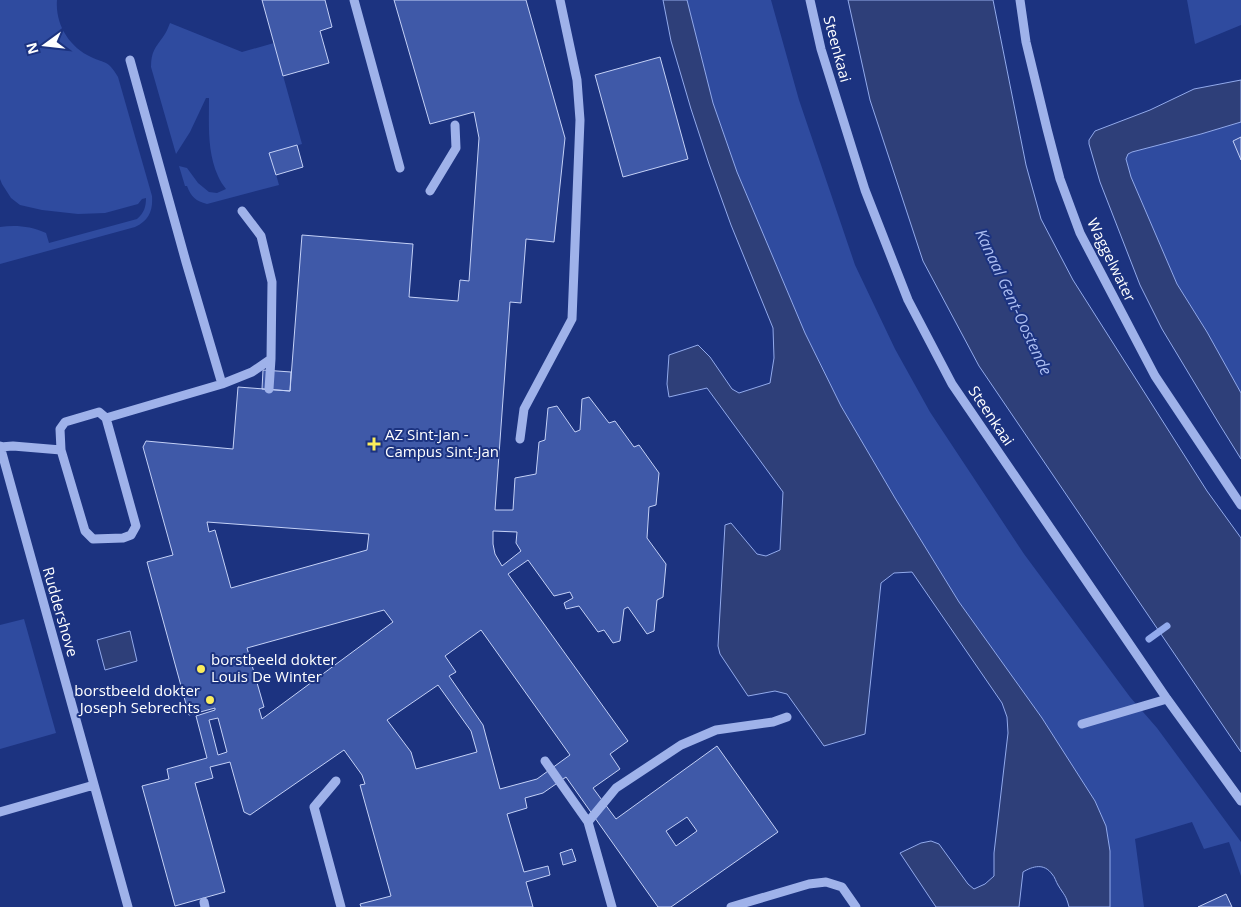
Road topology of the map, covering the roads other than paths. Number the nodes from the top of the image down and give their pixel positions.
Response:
1 (354, 0) edge
2 (560, 0) edge
3 (810, 0) edge
4 (1020, 0) edge
5 (130, 60) dead end
6 (455, 124) dead end
7 (400, 168) dead end
8 (430, 191) dead end
9 (242, 212) dead end
10 (271, 359) junction
11 (222, 384) junction
12 (269, 389) dead end
13 (106, 418) junction
14 (520, 439) dead end
15 (0, 447) edge
16 (61, 450) junction
17 (1241, 505) edge
18 (1167, 699) junction
19 (787, 717) dead end
20 (1082, 724) dead end
21 (545, 761) dead end
22 (336, 781) dead end
23 (94, 786) junction
24 (1241, 801) edge
25 (0, 812) edge
26 (588, 822) junction
27 (128, 907) edge
28 (341, 907) edge
29 (612, 907) edge
30 (731, 907) edge
31 (856, 907) edge

1 - 7 street
2 - 14 street
3 - 18 street, Steenkaai
4 - 17 street, Waggelwater
5 - 11 street
6 - 8 street
9 - 10 street
10 - 11 street
10 - 12 street
11 - 13 street
13 - 16 street
13 - 16 street
15 - 16 street
15 - 23 street, Ruddershove
18 - 20 street
18 - 24 street, Steenkaai
19 - 26 street
21 - 26 street
22 - 28 street
23 - 25 street
23 - 27 street, Ruddershove
26 - 29 street
30 - 31 street

